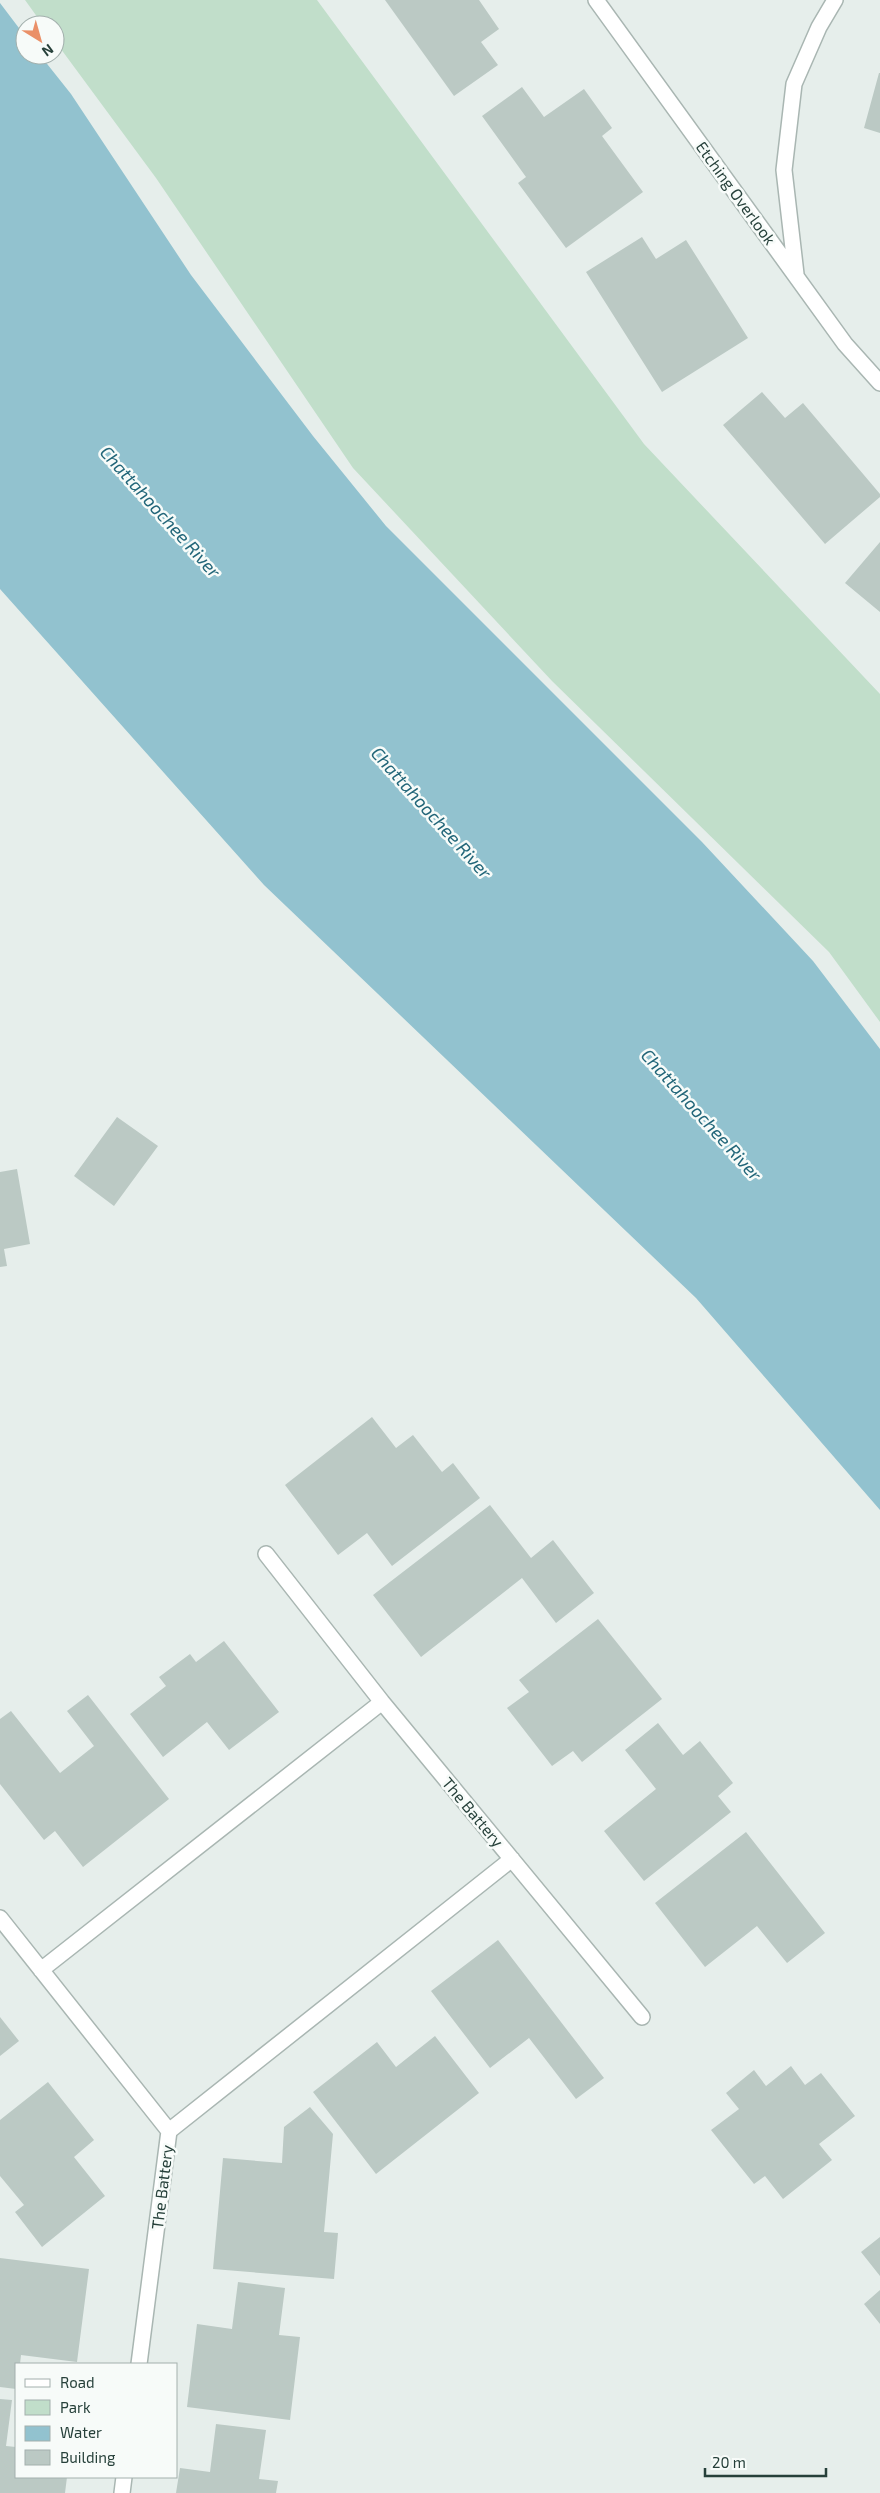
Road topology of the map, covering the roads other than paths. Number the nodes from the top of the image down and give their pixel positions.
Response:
1 (596, 0) edge
2 (835, 0) edge
3 (796, 275) junction
4 (880, 384) edge
5 (266, 1554) dead end
6 (382, 1702) junction
7 (512, 1859) junction
8 (0, 1918) edge
9 (41, 1970) junction
10 (642, 2017) dead end
11 (169, 2131) junction
12 (139, 2363) edge
13 (124, 2478) edge
14 (122, 2493) edge

1 - 3 street, Etching Overlook
2 - 3 street
3 - 4 street, Etching Overlook
5 - 6 street, The Battery
6 - 7 street, The Battery
6 - 9 street
7 - 10 street
7 - 11 street, The Battery
8 - 9 street
9 - 11 street
11 - 12 street, The Battery
13 - 14 street

